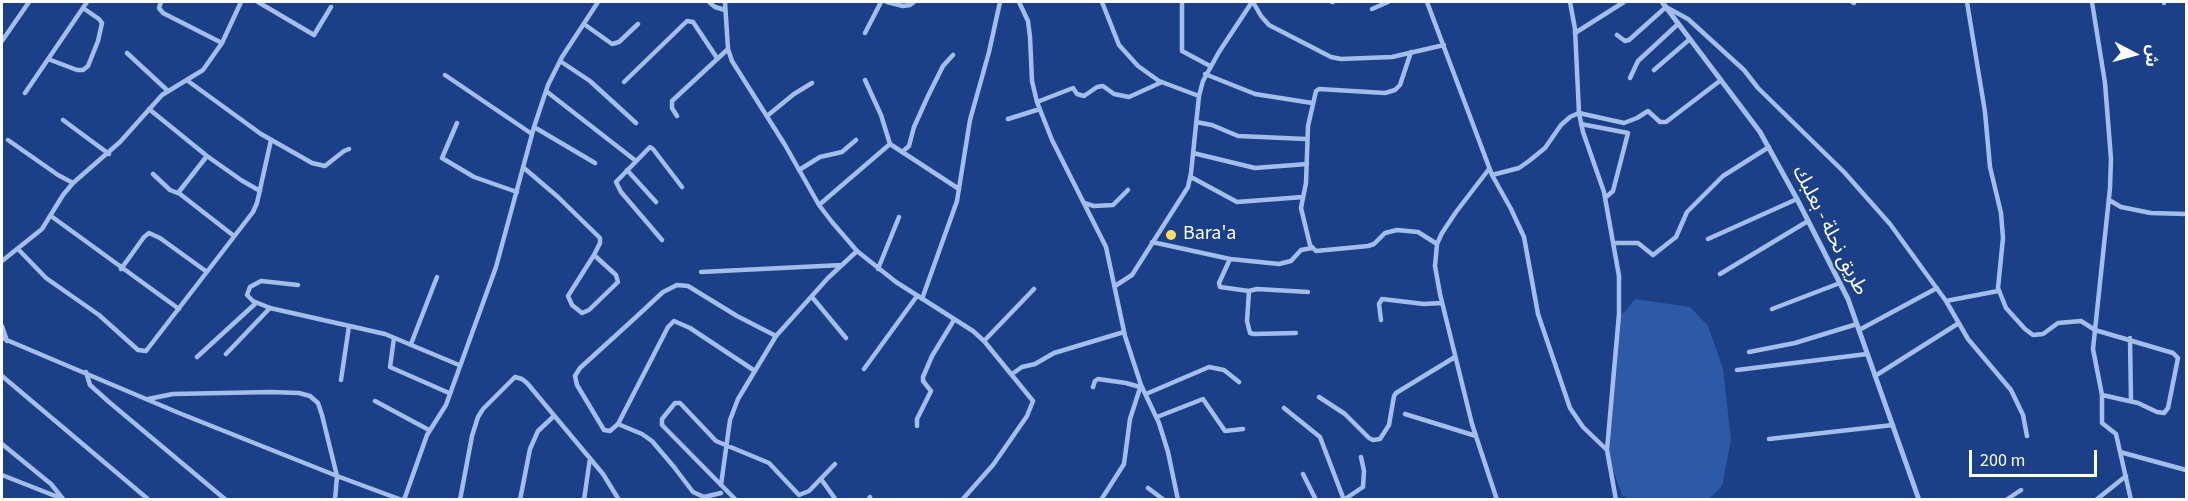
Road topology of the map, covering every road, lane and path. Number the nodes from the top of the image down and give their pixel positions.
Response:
1 (28, 2) edge
2 (87, 2) edge
3 (161, 2) edge
4 (241, 2) edge
5 (258, 2) edge
6 (598, 2) edge
7 (709, 2) edge
8 (725, 2) edge
9 (881, 2) edge
10 (887, 2) edge
11 (914, 2) edge
12 (1000, 2) edge
13 (1019, 2) edge
14 (1102, 2) edge
15 (1182, 2) edge
16 (1253, 2) edge
17 (1388, 2) edge
18 (1427, 2) edge
19 (1570, 2) edge
20 (1624, 2) edge
21 (1967, 2) edge
22 (2092, 2) edge
23 (1616, 4) edge
24 (1664, 4) edge
25 (331, 7) dead end
26 (83, 8) junction
27 (1372, 9) dead end
28 (725, 10) junction
29 (584, 24) junction
30 (638, 24) dead end
31 (1678, 24) junction
32 (865, 33) dead end
33 (1575, 33) junction
34 (1617, 35) dead end
35 (1690, 39) junction
36 (2, 41) edge
37 (222, 43) junction
38 (1444, 45) junction
39 (728, 49) junction
40 (1411, 52) junction
41 (127, 53) dead end
42 (953, 55) dead end
43 (717, 58) junction
44 (48, 59) junction
45 (560, 61) junction
46 (1210, 66) junction
47 (1654, 70) dead end
48 (1206, 74) junction
49 (446, 75) dead end
50 (1630, 78) dead end
51 (865, 80) dead end
52 (1721, 80) junction
53 (188, 81) junction
54 (624, 82) dead end
55 (1162, 82) junction
56 (812, 83) dead end
57 (168, 91) junction
58 (546, 91) junction
59 (25, 93) dead end
60 (1199, 96) junction
61 (1037, 102) junction
62 (1312, 103) junction
63 (149, 109) junction
64 (1040, 109) junction
65 (1579, 113) junction
66 (677, 116) dead end
67 (767, 116) junction
68 (1008, 119) dead end
69 (63, 120) dead end
70 (1196, 122) junction
71 (1619, 122) junction
72 (457, 123) dead end
73 (636, 123) dead end
74 (1581, 124) junction
75 (534, 126) junction
76 (1618, 130) junction
77 (531, 134) junction
78 (1306, 138) junction
79 (8, 140) dead end
80 (271, 140) junction
81 (856, 140) dead end
82 (890, 144) junction
83 (1769, 147) junction
84 (349, 149) dead end
85 (902, 152) junction
86 (1193, 153) junction
87 (109, 154) junction
88 (207, 156) junction
89 (636, 161) junction
90 (595, 163) dead end
91 (1307, 164) junction
92 (524, 168) junction
93 (1489, 169) junction
94 (627, 170) junction
95 (799, 170) junction
96 (153, 174) dead end
97 (1492, 175) junction
98 (1191, 177) junction
99 (73, 183) junction
100 (682, 187) dead end
101 (959, 189) junction
102 (260, 190) junction
103 (1128, 190) dead end
104 (518, 192) junction
105 (178, 193) junction
106 (1303, 197) junction
107 (1605, 198) junction
108 (1797, 199) junction
109 (2109, 200) junction
110 (656, 202) dead end
111 (1084, 203) junction
112 (819, 205) junction
113 (2187, 214) edge
114 (51, 216) junction
115 (898, 217) dead end
116 (1808, 221) junction
117 (234, 237) junction
118 (1708, 238) dead end
119 (662, 240) dead end
120 (1152, 242) junction
121 (1613, 243) junction
122 (1437, 244) junction
123 (1312, 248) junction
124 (18, 249) junction
125 (857, 251) junction
126 (594, 255) junction
127 (1230, 259) junction
128 (2, 261) edge
129 (842, 266) junction
130 (121, 269) junction
131 (878, 269) junction
132 (207, 272) junction
133 (701, 272) dead end
134 (1720, 274) dead end
135 (437, 277) dead end
136 (1840, 283) junction
137 (298, 285) dead end
138 (1115, 286) junction
139 (1937, 288) junction
140 (1034, 289) dead end
141 (1249, 291) junction
142 (1998, 291) junction
143 (1308, 292) dead end
144 (812, 297) junction
145 (920, 298) junction
146 (1946, 301) junction
147 (256, 303) junction
148 (1442, 303) junction
149 (178, 309) junction
150 (270, 309) junction
151 (1772, 309) dead end
152 (954, 320) junction
153 (1381, 320) dead end
154 (1959, 322) junction
155 (2, 326) edge
156 (349, 326) junction
157 (1858, 327) junction
158 (2095, 330) junction
159 (1124, 332) junction
160 (1296, 333) dead end
161 (776, 336) junction
162 (2, 338) edge
163 (394, 338) junction
164 (846, 338) dead end
165 (2130, 338) junction
166 (7, 341) junction
167 (984, 341) junction
168 (411, 344) junction
169 (1749, 352) dead end
170 (226, 354) dead end
171 (1867, 354) junction
172 (197, 357) dead end
173 (1455, 357) junction
174 (459, 364) junction
175 (864, 369) dead end
176 (1737, 370) dead end
177 (755, 371) junction
178 (86, 372) junction
179 (1012, 374) junction
180 (1875, 375) junction
181 (2, 376) edge
182 (341, 380) dead end
183 (1239, 382) dead end
184 (1140, 386) junction
185 (1093, 387) dead end
186 (450, 393) junction
187 (1146, 394) junction
188 (2102, 395) junction
189 (1319, 397) dead end
190 (148, 399) junction
191 (375, 401) dead end
192 (2131, 401) junction
193 (1284, 408) dead end
194 (1405, 414) dead end
195 (554, 416) junction
196 (1156, 417) junction
197 (618, 424) junction
198 (1893, 425) junction
199 (917, 426) dead end
200 (1243, 429) dead end
201 (429, 430) junction
202 (1476, 436) junction
203 (2028, 436) dead end
204 (1769, 439) dead end
205 (2, 444) edge
206 (726, 445) junction
207 (1607, 450) junction
208 (2120, 452) junction
209 (1361, 457) dead end
210 (590, 458) junction
211 (835, 464) dead end
212 (2187, 470) edge
213 (1303, 474) dead end
214 (2, 475) edge
215 (336, 476) junction
216 (2126, 476) junction
217 (821, 479) junction
218 (721, 484) junction
219 (1148, 488) dead end
220 (2022, 489) dead end
221 (721, 493) junction
222 (51, 497) edge
223 (64, 499) edge
224 (964, 499) edge
225 (1344, 499) edge
226 (149, 500) edge
227 (226, 500) edge
228 (334, 500) edge
229 (403, 500) edge
230 (460, 500) edge
231 (520, 500) edge
232 (584, 500) edge
233 (619, 500) edge
234 (720, 500) edge
235 (736, 500) edge
236 (836, 500) edge
237 (1101, 500) edge
238 (1164, 500) edge
239 (1178, 500) edge
240 (1316, 500) edge
241 (1497, 500) edge
242 (1616, 500) edge
243 (1919, 500) edge
244 (2006, 500) edge
245 (2096, 500) edge
246 (2131, 500) edge

1 - 36 street
2 - 26 street
3 - 37 street
4 - 37 street
5 - 25 street
6 - 29 street
7 - 28 street
8 - 28 street
9 - 32 street
10 - 11 street
12 - 101 street
13 - 61 street
14 - 55 street
15 - 46 street
16 - 40 street
16 - 46 street
17 - 27 street
18 - 38 street
19 - 33 street
20 - 23 street
21 - 142 street
22 - 109 street
23 - 33 street
24 - 31 street, طريق نحلة - بعلبك
24 - 34 street
24 - 139 street
26 - 44 street
26 - 44 street
28 - 39 street
29 - 30 street
29 - 45 street
31 - 35 street, طريق نحلة - بعلبك
31 - 50 street
33 - 65 street
35 - 47 street
35 - 52 street, طريق نحلة - بعلبك
37 - 53 street
38 - 40 street
38 - 93 street
39 - 43 street
39 - 67 street
40 - 62 street
41 - 57 street
42 - 85 street
43 - 54 street
43 - 66 street
44 - 59 street
45 - 58 street
45 - 73 street
46 - 48 street
48 - 60 street
48 - 62 street
49 - 77 street
51 - 82 street
52 - 71 street
52 - 83 street, طريق نحلة - بعلبك
53 - 57 street
53 - 80 street
55 - 60 street
55 - 61 street
56 - 67 street
57 - 63 street
58 - 75 street
58 - 89 street
60 - 70 street
61 - 64 street
62 - 78 street
63 - 87 street
63 - 88 street
64 - 68 street
64 - 111 street
65 - 71 street
65 - 74 street
65 - 97 street
67 - 95 street
69 - 87 street
70 - 78 street
70 - 86 street
71 - 76 street
72 - 104 street
74 - 76 street
74 - 107 street
75 - 77 street
75 - 90 street
76 - 107 street
77 - 92 street
78 - 91 street
79 - 99 street
80 - 84 street
80 - 102 street
81 - 95 street
82 - 85 street
82 - 112 street
83 - 108 street, طريق نحلة - بعلبك
83 - 121 street
85 - 101 street
86 - 91 street
86 - 98 street
87 - 99 street
88 - 102 street
88 - 105 street
89 - 94 street
89 - 100 street
91 - 106 street
92 - 104 street
92 - 126 street
93 - 97 street
93 - 122 street
94 - 110 street
94 - 119 street
95 - 112 street
96 - 105 street
97 - 207 street
98 - 106 street
98 - 120 street
99 - 114 street
101 - 145 street
102 - 117 street
103 - 111 street
104 - 174 street
105 - 117 street
106 - 123 street
107 - 121 street
108 - 116 street, طريق نحلة - بعلبك
108 - 118 street
109 - 113 street
109 - 158 street
111 - 138 street
112 - 125 street
114 - 124 street
114 - 130 street
115 - 131 street
116 - 134 street
116 - 136 street, طريق نحلة - بعلبك
117 - 132 street
120 - 127 street
120 - 138 street
121 - 207 street
122 - 123 street
122 - 148 street
123 - 127 street
124 - 128 street
124 - 149 street
125 - 129 street
125 - 131 street
126 - 126 street
127 - 141 street
129 - 133 street
129 - 144 street
130 - 132 street
130 - 149 street
131 - 145 street
132 - 149 street
135 - 168 street
136 - 151 street
136 - 157 street, طريق نحلة - بعلبك
137 - 147 street
138 - 159 street
139 - 146 street
139 - 157 street
140 - 167 street
141 - 143 street
141 - 160 street
142 - 146 street
142 - 158 street
144 - 161 street
144 - 164 street
145 - 152 street
145 - 175 street
146 - 154 street
147 - 150 street
147 - 172 street
148 - 153 street
148 - 173 street
150 - 156 street
150 - 170 street
152 - 167 street
152 - 199 street
154 - 180 street
154 - 203 street
155 - 166 street
156 - 163 street
156 - 182 street
157 - 169 street
157 - 171 street, طريق نحلة - بعلبك
158 - 165 street
158 - 188 street
159 - 179 street
159 - 184 street
161 - 177 street
161 - 197 street
162 - 166 street
163 - 168 street
163 - 186 street
165 - 192 street
165 - 192 street
166 - 178 street
167 - 179 street
168 - 174 street
171 - 176 street
171 - 180 street, طريق نحلة - بعلبك
173 - 189 street
173 - 202 street
174 - 186 street
177 - 197 street
177 - 206 street
178 - 190 street
178 - 227 street
179 - 224 street
180 - 198 street, طريق نحلة - بعلبك
181 - 226 street
183 - 187 street
184 - 185 street
184 - 187 street
184 - 237 street
186 - 201 street
187 - 196 street
188 - 192 street
188 - 208 street
190 - 215 street
190 - 215 street
191 - 201 street
193 - 225 street
194 - 202 street
195 - 210 street
195 - 230 street
195 - 231 street
196 - 200 street
196 - 239 street
197 - 221 street
198 - 204 street
198 - 243 street, طريق نحلة - بعلبك
201 - 229 street
202 - 241 street
205 - 223 street
206 - 217 street
206 - 218 street
206 - 218 street
207 - 242 street
208 - 212 street
208 - 216 street
209 - 225 street
210 - 232 street
210 - 233 street
211 - 217 street
213 - 240 street
214 - 222 street
215 - 228 street
215 - 229 street
216 - 245 street
216 - 246 street
217 - 236 street
218 - 221 street
218 - 235 street
219 - 238 street
220 - 244 street
221 - 234 street
222 - 223 street

